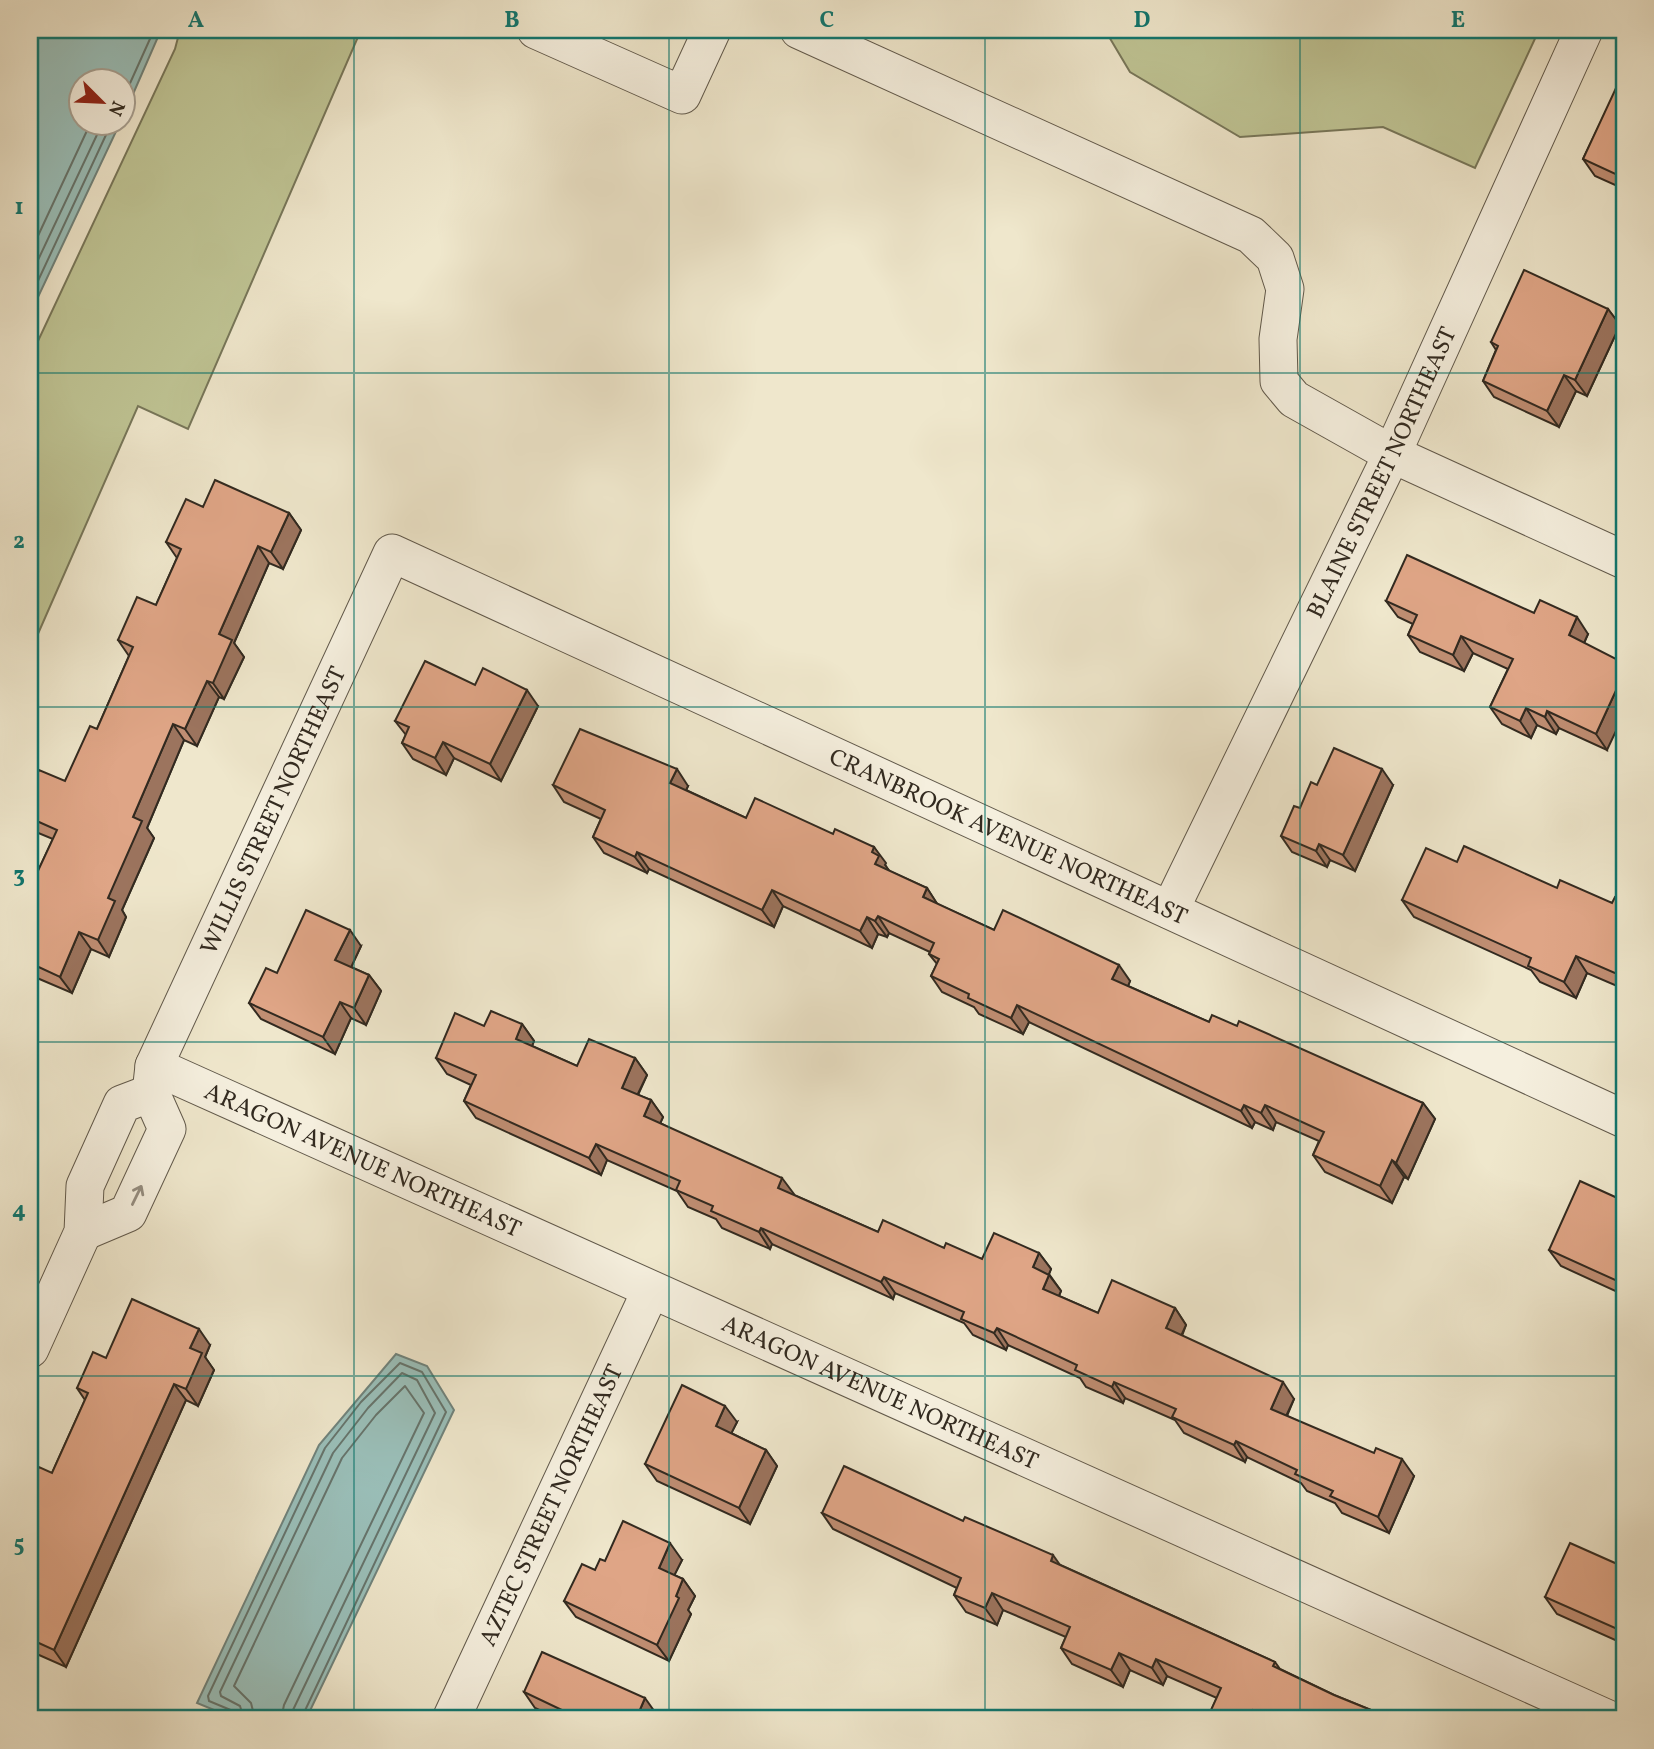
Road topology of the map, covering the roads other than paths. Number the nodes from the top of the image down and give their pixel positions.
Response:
1 (536, 30) edge
2 (712, 30) edge
3 (799, 30) edge
4 (1584, 30) edge
5 (1392, 454) junction
6 (392, 553) joint
7 (1624, 560) edge
8 (1170, 910) junction
9 (153, 1079) junction
10 (1624, 1119) edge
11 (83, 1233) junction
12 (651, 1290) junction
13 (30, 1349) edge
14 (451, 1719) edge
15 (1608, 1719) edge

1 - 2 street
3 - 5 street
4 - 5 street, BLAINE STREET NORTHEAST
5 - 7 street
5 - 8 street, BLAINE STREET NORTHEAST
6 - 8 street, CRANBROOK AVENUE NORTHEAST
6 - 9 street, WILLIS STREET NORTHEAST
8 - 10 street, CRANBROOK AVENUE NORTHEAST
9 - 11 street
11 -> 9 street
9 - 12 street, ARAGON AVENUE NORTHEAST
11 - 13 street
12 - 14 street, AZTEC STREET NORTHEAST
12 - 15 street, ARAGON AVENUE NORTHEAST

